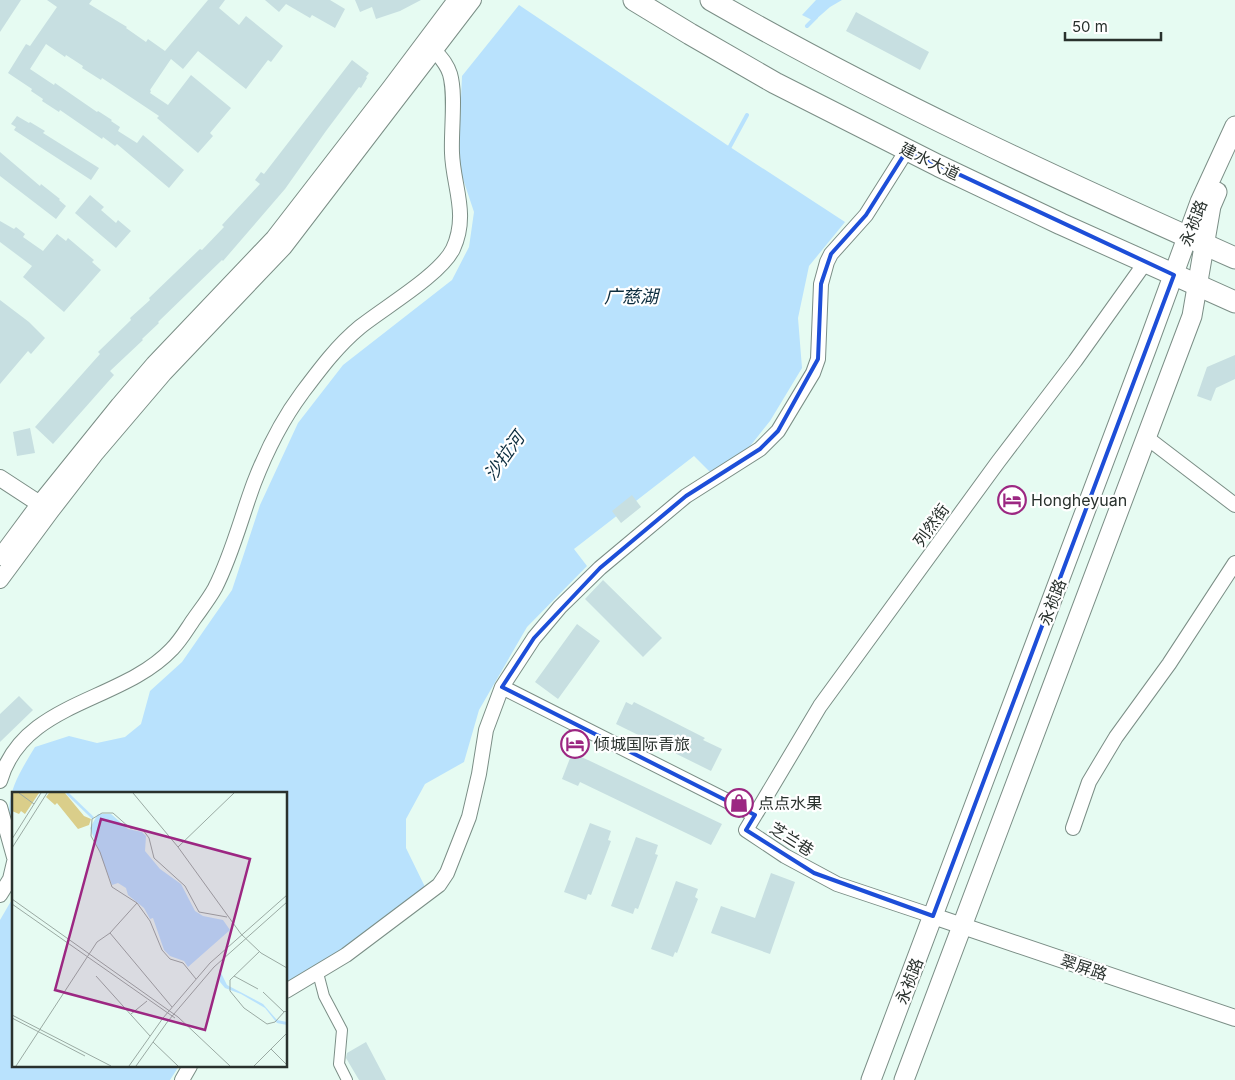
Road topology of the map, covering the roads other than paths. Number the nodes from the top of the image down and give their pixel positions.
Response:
1 (456, 0) edge
2 (473, 0) edge
3 (634, 0) edge
4 (711, 0) edge
5 (435, 50) junction
6 (1235, 126) edge
7 (907, 150) junction
8 (1235, 152) edge
9 (1196, 241) junction
10 (1235, 258) edge
11 (1145, 263) junction
12 (1174, 275) junction
13 (1197, 286) junction
14 (1235, 302) edge
15 (1146, 437) junction
16 (0, 478) edge
17 (1235, 505) edge
18 (45, 507) junction
19 (0, 557) edge
20 (1235, 563) edge
21 (0, 580) edge
22 (502, 688) junction
23 (0, 781) edge
24 (0, 807) edge
25 (755, 815) junction
26 (1073, 828) dead end
27 (12, 850) edge
28 (12, 870) edge
29 (0, 895) edge
30 (933, 916) junction
31 (962, 926) junction
32 (318, 972) junction
33 (288, 990) edge
34 (1235, 1018) edge
35 (189, 1068) edge
36 (182, 1080) edge
37 (347, 1080) edge
38 (871, 1080) edge
39 (904, 1080) edge

1 - 18 street
2 - 5 street
3 - 7 main road, 建水大道
4 - 9 main road
5 - 18 street
5 - 23 street
6 - 9 main road, 永祯路
7 - 11 main road, 建水大道
7 - 22 street
8 - 9 main road, 永祯路
9 - 10 main road
9 - 12 main road, 永祯路
9 - 13 main road, 永祯路
11 - 12 main road, 建水大道
11 - 25 street, 列然街
12 - 13 main road, 建水大道
12 - 30 main road, 永祯路
13 - 14 main road, 建水大道
13 - 15 main road, 永祯路
15 - 17 street
15 - 31 main road, 永祯路
16 - 18 street
18 - 19 street
18 - 21 street
20 - 26 street
22 - 25 street, 芝兰巷
22 - 32 street
24 - 27 street
25 - 30 street, 芝兰巷
28 - 29 street
30 - 31 street, 翠屏路
30 - 38 main road, 永祯路
31 - 34 street, 翠屏路
31 - 39 main road, 永祯路
32 - 33 street
32 - 37 street
35 - 36 street

